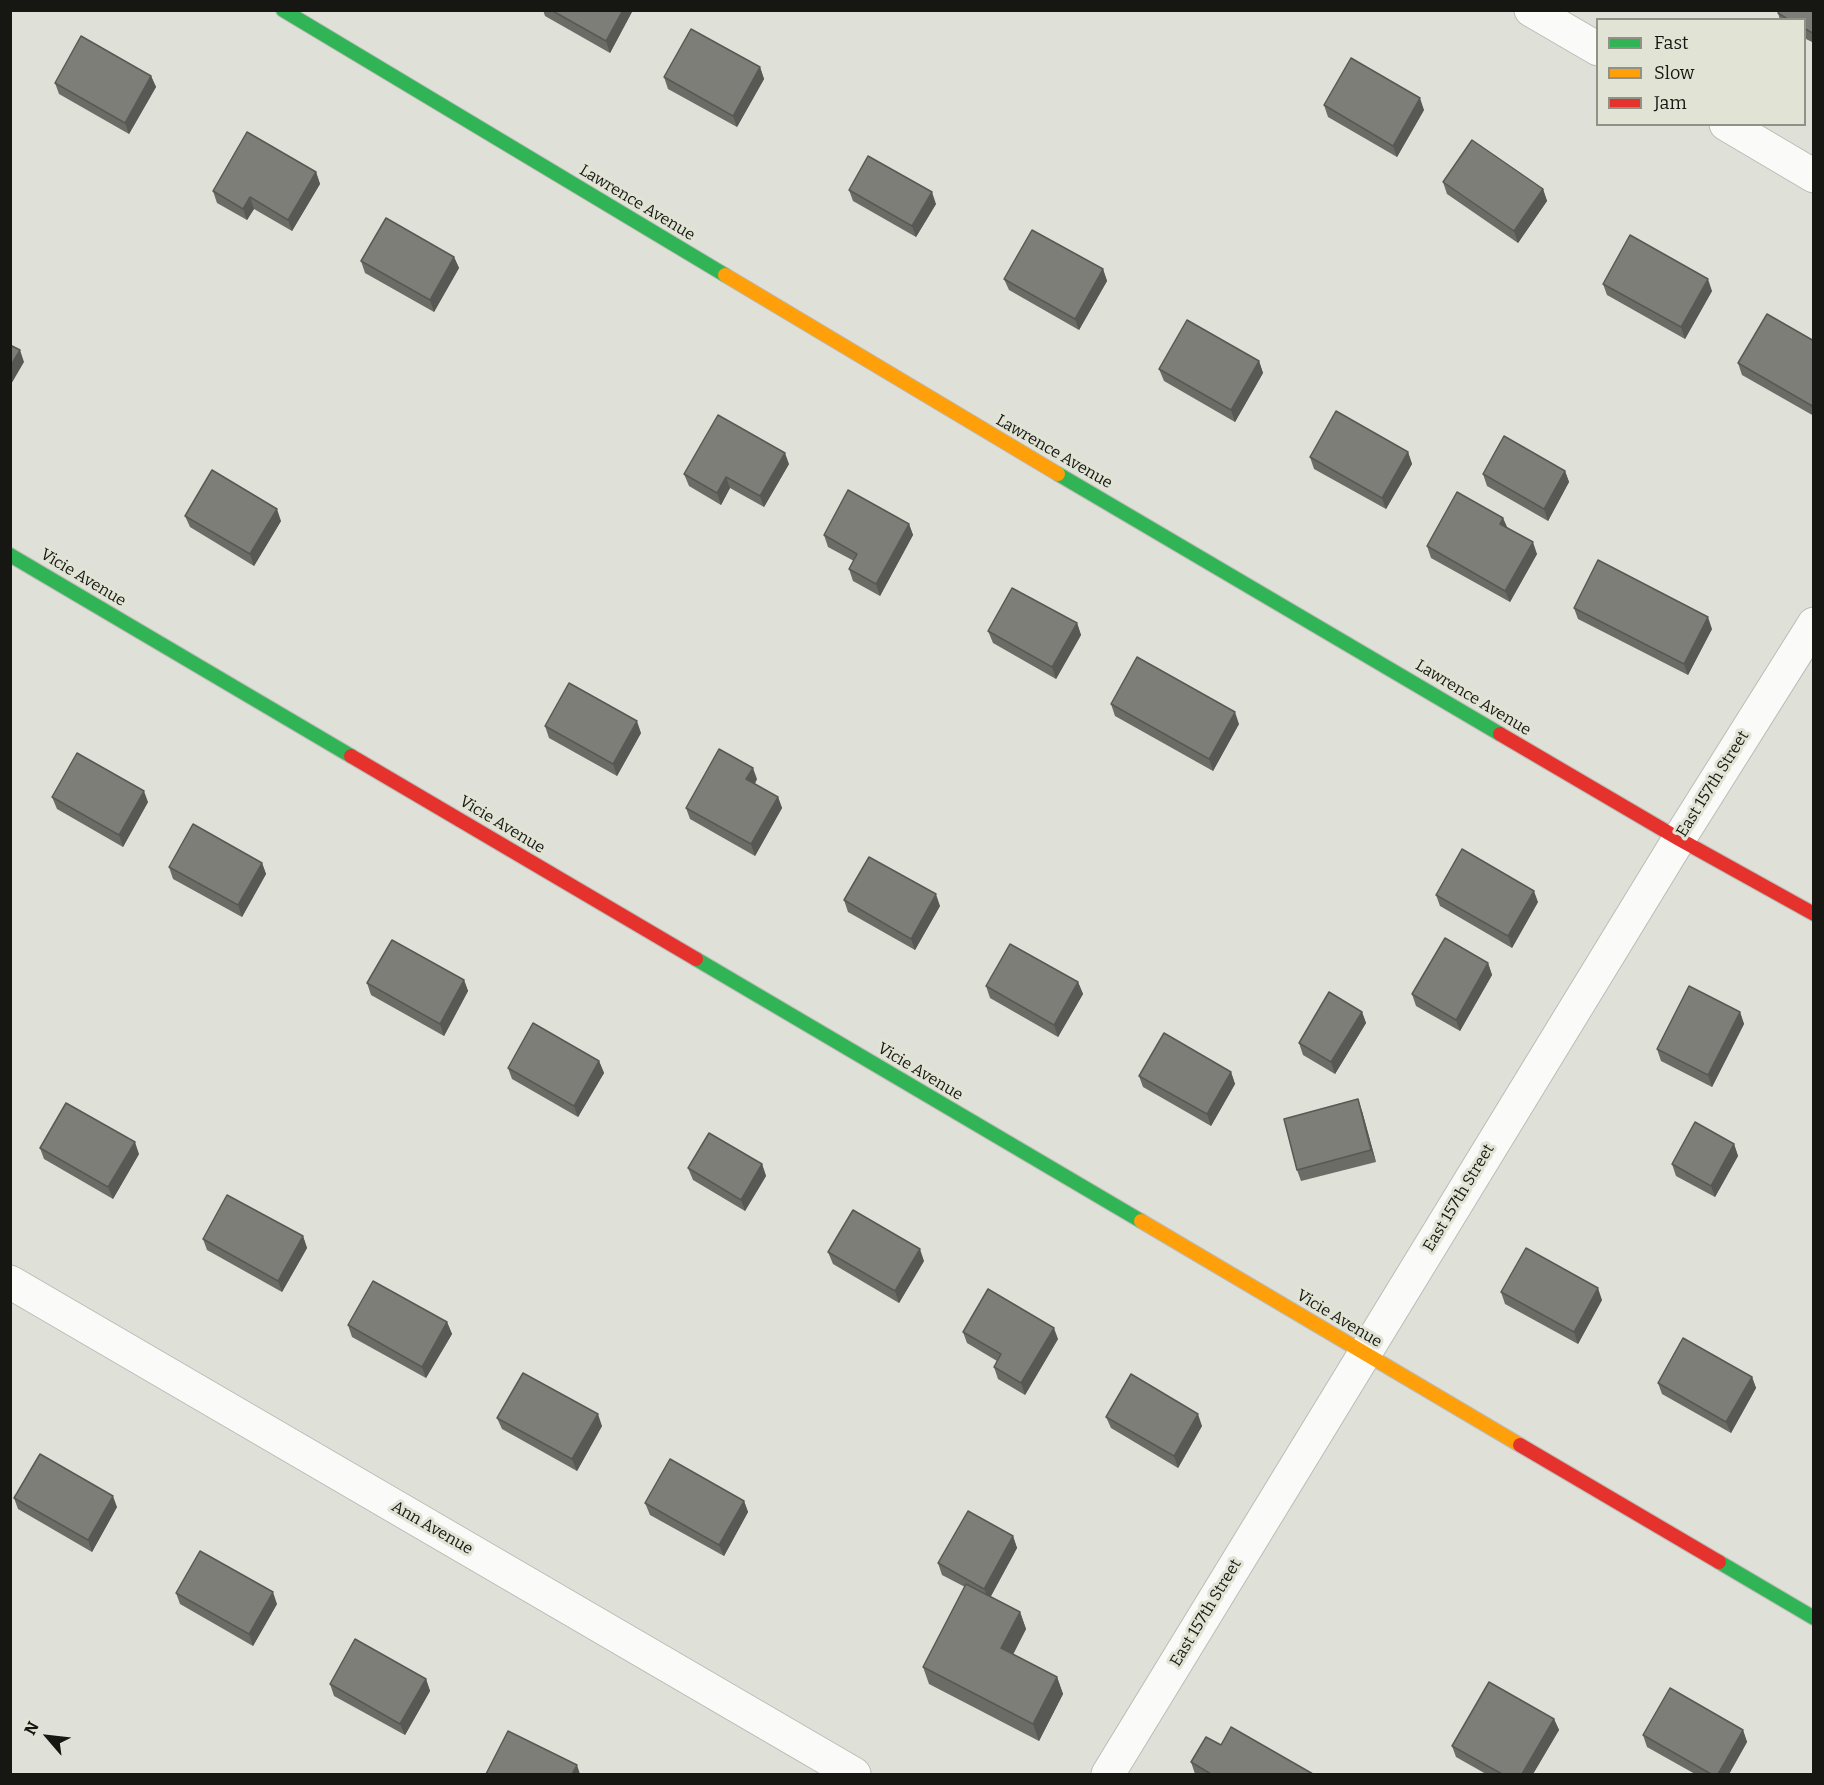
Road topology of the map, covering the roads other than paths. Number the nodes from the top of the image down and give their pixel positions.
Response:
1 (283, 10) edge
2 (1531, 10) edge
3 (1596, 48) edge
4 (1729, 126) edge
5 (1814, 176) edge
6 (10, 555) edge
7 (1814, 624) edge
8 (1679, 839) junction
9 (1814, 914) edge
10 (10, 1282) edge
11 (1364, 1353) junction
12 (1814, 1618) edge
13 (854, 1774) edge
14 (1108, 1774) edge

1 - 8 street, Lawrence Avenue
2 - 3 street
4 - 5 street
6 - 11 street, Vicie Avenue
7 - 8 street, East 157th Street
8 - 9 street, Lawrence Avenue
8 - 11 street, East 157th Street
10 - 13 street, Ann Avenue
11 - 12 street, Vicie Avenue
11 - 14 street, East 157th Street

